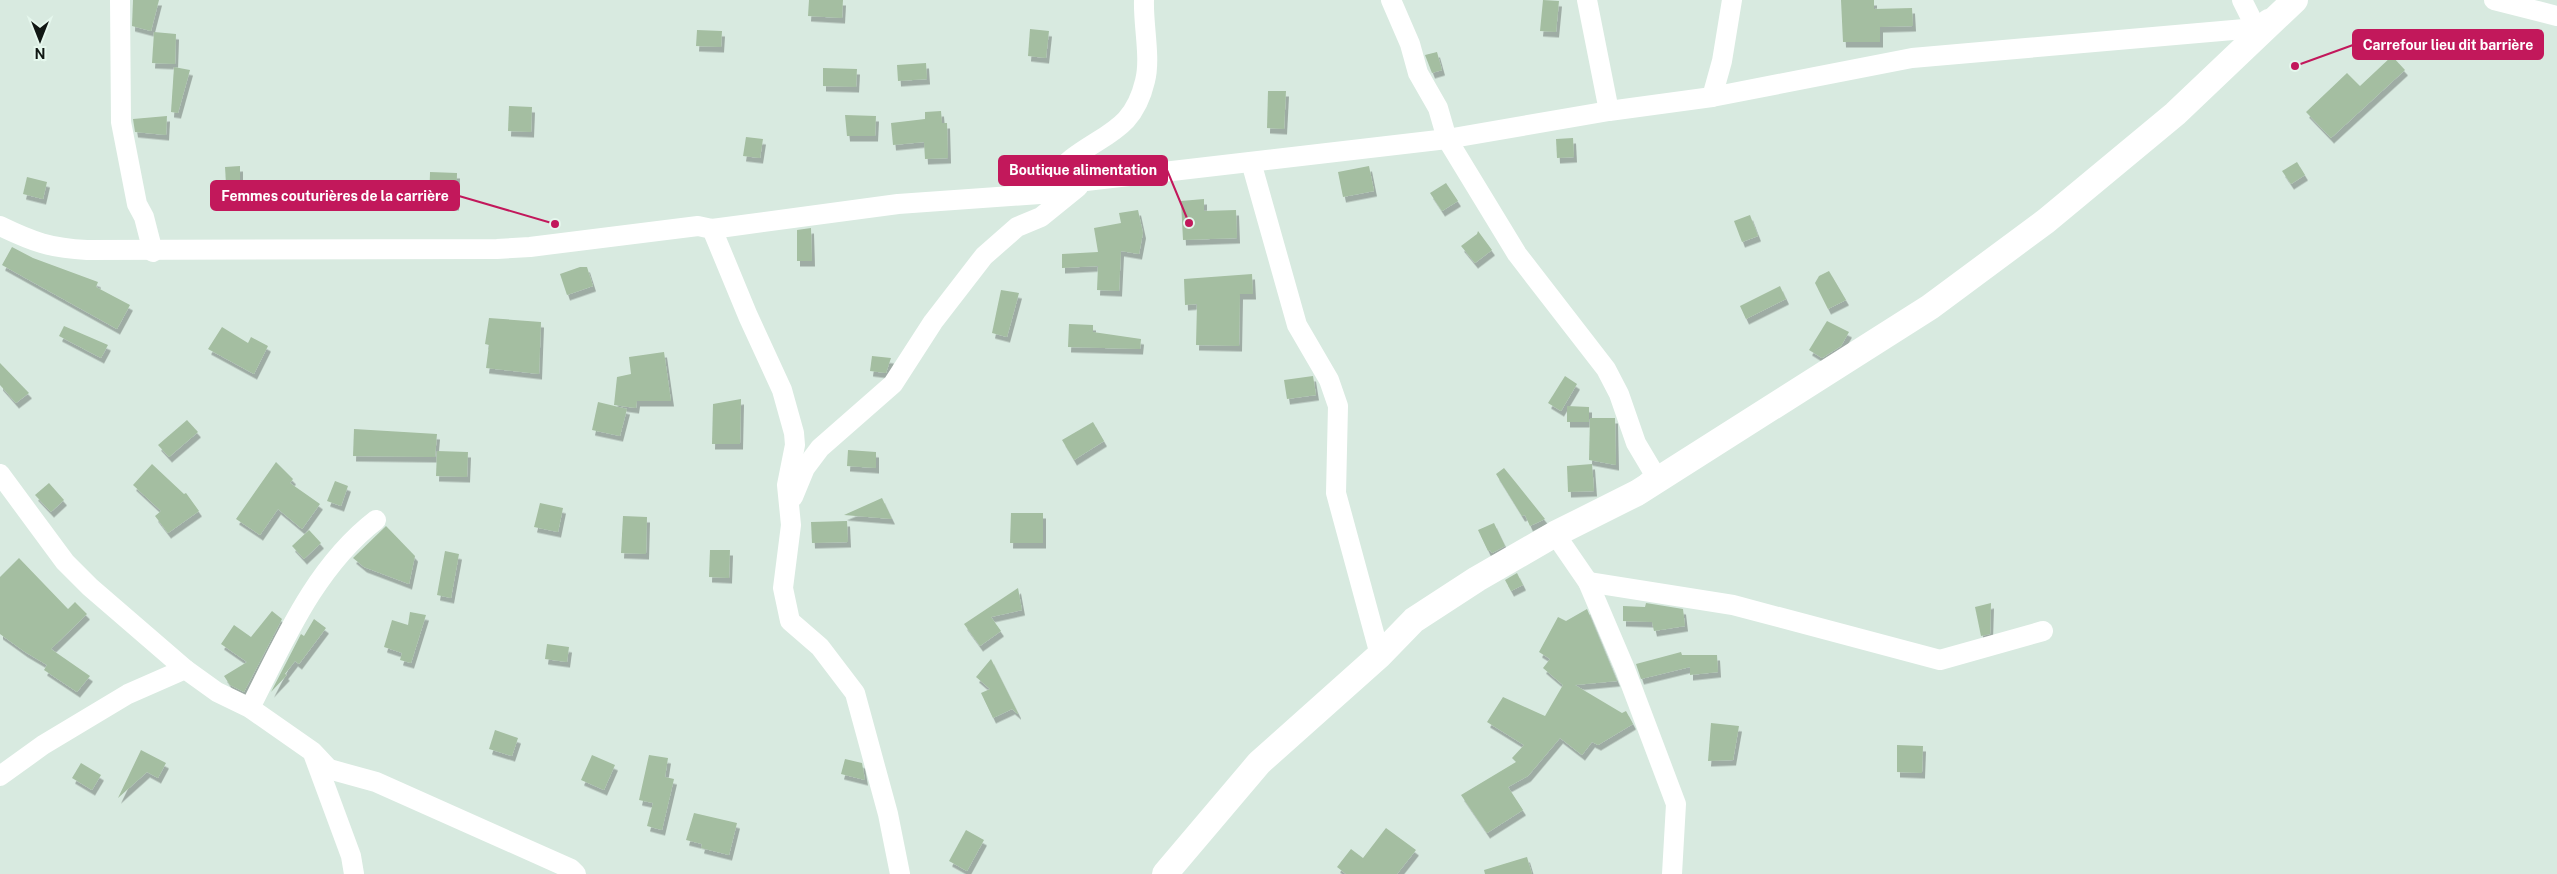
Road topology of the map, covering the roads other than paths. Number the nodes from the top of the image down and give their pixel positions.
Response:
1 (120, 0) edge
2 (1144, 0) edge
3 (1391, 0) edge
4 (1587, 0) edge
5 (1732, 0) edge
6 (2242, 0) edge
7 (2295, 0) edge
8 (2494, 0) edge
9 (2557, 16) edge
10 (2256, 28) junction
11 (1712, 98) junction
12 (1609, 111) junction
13 (1446, 139) junction
14 (1255, 162) junction
15 (1086, 181) junction
16 (1040, 194) junction
17 (0, 226) edge
18 (712, 229) junction
19 (153, 252) junction
20 (0, 474) edge
21 (1637, 493) junction
22 (789, 508) junction
23 (376, 520) dead end
24 (1555, 534) junction
25 (1588, 582) junction
26 (2043, 631) dead end
27 (1380, 654) junction
28 (184, 669) junction
29 (250, 708) junction
30 (312, 752) junction
31 (0, 776) edge
32 (354, 874) edge
33 (576, 874) edge
34 (900, 874) edge
35 (1165, 874) edge
36 (1672, 874) edge

1 - 19 street
2 - 16 street
3 - 13 street
4 - 12 street
5 - 11 street
6 - 10 street
7 - 10 street
7 - 21 main road
8 - 9 street
10 - 11 street
11 - 12 street
12 - 13 street
13 - 14 street
13 - 21 street
14 - 15 street
14 - 27 street
15 - 16 street
15 - 22 street
16 - 18 street
17 - 19 street
18 - 19 street
18 - 22 street
20 - 28 street
21 - 24 main road
22 - 34 street
23 - 29 street
24 - 25 street
24 - 27 main road
25 - 26 street
25 - 36 street
27 - 35 main road
28 - 29 street
28 - 31 street
29 - 30 street
30 - 32 street
30 - 33 street

